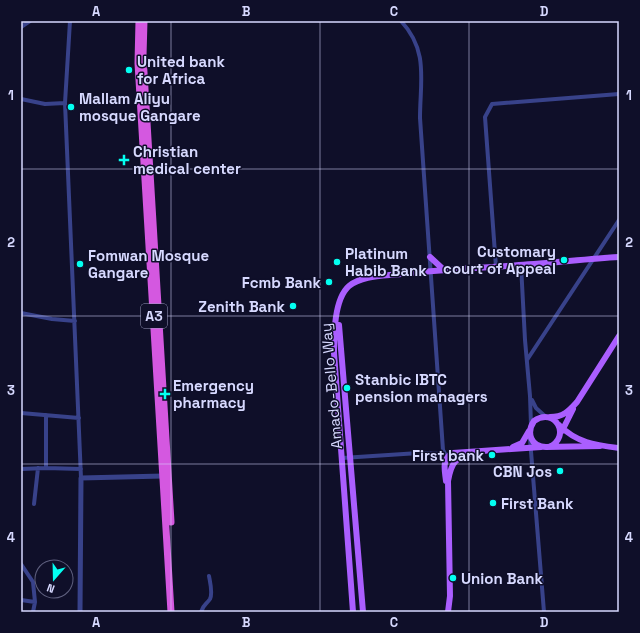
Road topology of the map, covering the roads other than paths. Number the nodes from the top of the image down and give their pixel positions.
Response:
1 (30, 21) edge
2 (70, 21) edge
3 (139, 21) edge
4 (144, 21) edge
5 (401, 21) edge
6 (21, 27) edge
7 (619, 94) edge
8 (21, 99) edge
9 (65, 103) junction
10 (619, 220) edge
11 (430, 257) junction
12 (619, 257) edge
13 (592, 259) junction
14 (521, 265) junction
15 (496, 267) junction
16 (431, 270) junction
17 (444, 270) junction
18 (21, 313) edge
19 (338, 313) junction
20 (75, 321) junction
21 (619, 336) edge
22 (527, 360) junction
23 (530, 396) junction
24 (576, 402) junction
25 (21, 413) edge
26 (46, 415) junction
27 (547, 417) junction
28 (79, 418) junction
29 (558, 424) junction
30 (563, 429) junction
31 (530, 431) junction
32 (560, 436) junction
33 (600, 446) junction
34 (546, 447) junction
35 (531, 448) junction
36 (619, 448) edge
37 (510, 449) junction
38 (477, 451) junction
39 (446, 456) junction
40 (342, 458) junction
41 (350, 458) junction
42 (454, 462) junction
43 (38, 468) junction
44 (46, 468) junction
45 (21, 469) edge
46 (81, 469) junction
47 (164, 476) junction
48 (81, 478) junction
49 (448, 493) junction
50 (34, 504) dead end
51 (21, 564) edge
52 (210, 576) dead end
53 (21, 600) edge
54 (35, 602) junction
55 (33, 612) edge
56 (80, 612) edge
57 (171, 612) edge
58 (176, 612) edge
59 (201, 612) edge
60 (353, 612) edge
61 (362, 612) edge
62 (448, 612) edge
63 (544, 612) edge

1 - 6 street
2 - 9 street
3 - 47 highway, A3
4 - 58 highway, A3
5 - 11 street
7 - 15 street
8 - 9 street
9 - 20 street
10 - 13 street
11 - 16 street
11 - 17 main road
12 - 13 main road
13 - 14 main road
13 - 22 street
14 - 15 main road
14 - 22 street
15 - 17 main road
16 - 17 main road
16 - 19 main road
16 - 39 street
18 - 20 street
19 - 40 main road, Amado-Bello Way
19 - 41 main road, Amado-Bello Way
20 - 28 street
21 - 24 main road
22 - 23 street
23 - 27 street
23 - 31 street
24 - 27 main road
24 - 30 main road
25 - 26 street
26 - 28 street
26 - 44 street
27 - 29 main road
27 - 31 main road
28 - 46 street
29 - 30 main road
29 - 32 main road
30 - 32 main road
30 - 33 main road
31 - 34 main road
31 - 35 street
31 - 37 main road
32 - 34 main road
33 - 34 main road
33 - 36 main road
34 - 35 main road
35 - 37 main road
35 - 63 street
37 - 38 main road
38 - 39 main road
38 - 42 main road
39 - 41 street
39 - 42 street
39 - 49 main road
40 - 41 street
40 - 60 main road, Amado-Bello Way
41 - 61 main road, Amado-Bello Way
42 - 49 main road
43 - 44 street
43 - 45 street
43 - 50 street
44 - 46 street
46 - 48 street
47 - 48 street
47 - 57 highway, A3
48 - 56 street
49 - 62 main road
51 - 54 street
52 - 59 street
53 - 54 street
54 - 55 street

